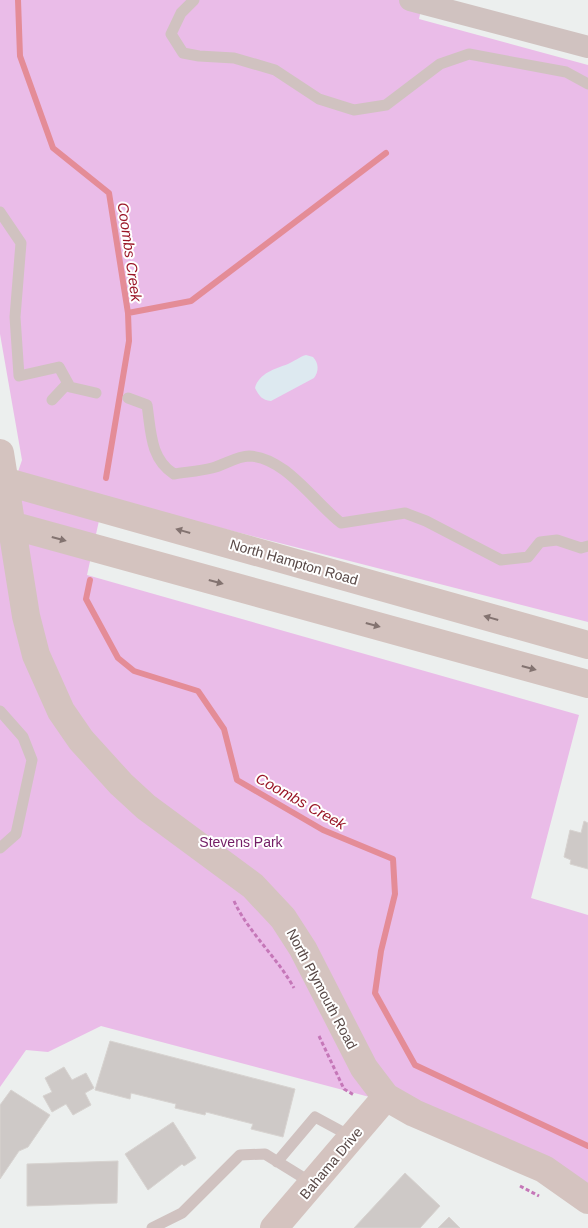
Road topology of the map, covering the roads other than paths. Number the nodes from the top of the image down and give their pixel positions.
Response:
1 (194, 0) edge
2 (410, 0) edge
3 (588, 47) edge
4 (588, 84) edge
5 (0, 212) edge
6 (67, 384) junction
7 (96, 393) dead end
8 (128, 398) dead end
9 (52, 400) dead end
10 (0, 453) edge
11 (2, 480) edge
12 (6, 524) edge
13 (588, 546) edge
14 (588, 645) edge
15 (588, 684) edge
16 (0, 711) edge
17 (0, 848) edge
18 (386, 1097) junction
19 (353, 1138) junction
20 (277, 1162) junction
21 (313, 1184) junction
22 (588, 1200) edge
23 (152, 1228) edge
24 (274, 1228) edge

1 - 4 lane
2 - 3 street
5 - 6 lane
6 - 7 lane
6 - 9 lane
8 - 13 lane
10 - 11 main road, North Plymouth Road
11 - 12 main road, North Plymouth Road
14 -> 11 main road, North Hampton Road
12 -> 15 main road
12 - 18 main road, North Plymouth Road
16 - 17 lane
18 - 19 main road, Bahama Drive
18 - 22 main road, North Plymouth Road
19 - 20 lane
19 - 21 main road, Bahama Drive
20 - 21 lane
20 - 23 lane
21 - 24 main road, Bahama Drive

